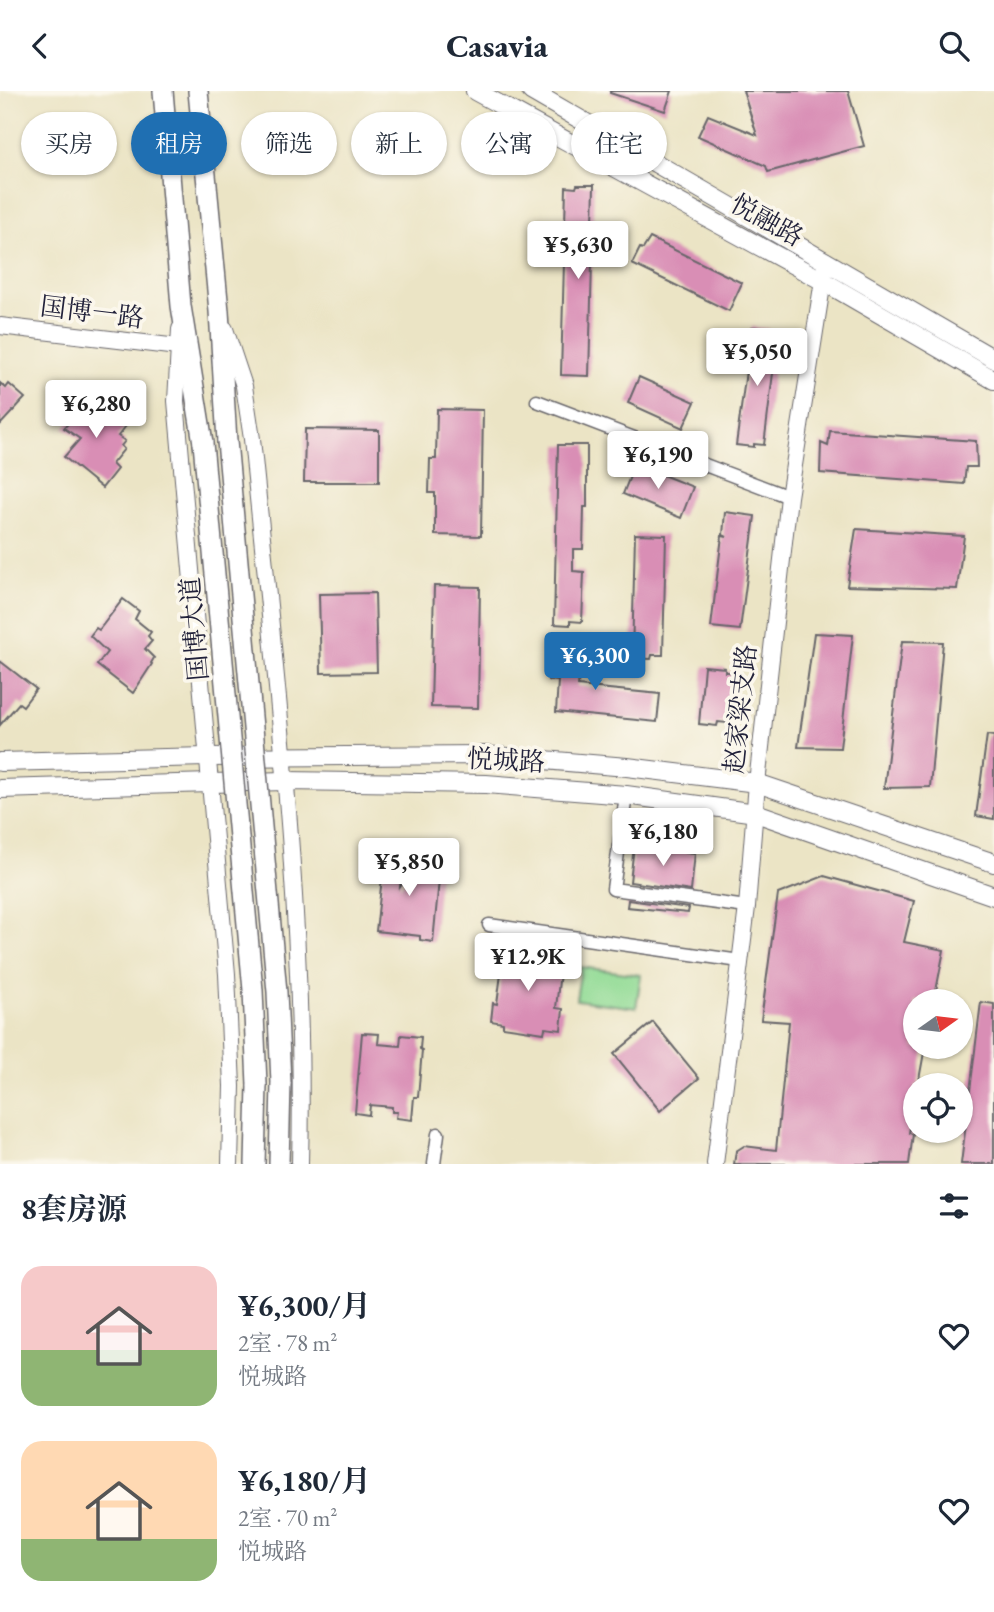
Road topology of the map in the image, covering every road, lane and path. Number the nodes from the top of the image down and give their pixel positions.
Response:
1 (163, 91) edge
2 (198, 91) edge
3 (475, 91) edge
4 (531, 91) edge
5 (826, 261) junction
6 (823, 281) junction
7 (181, 306) junction
8 (219, 310) junction
9 (0, 326) edge
10 (178, 347) junction
11 (994, 359) edge
12 (994, 380) edge
13 (537, 401) dead end
14 (789, 497) junction
15 (284, 756) junction
16 (207, 757) junction
17 (0, 762) edge
18 (286, 781) junction
19 (209, 783) junction
20 (757, 783) junction
21 (0, 789) edge
22 (626, 795) junction
23 (756, 813) junction
24 (994, 863) edge
25 (994, 896) edge
26 (747, 907) junction
27 (489, 925) dead end
28 (740, 961) junction
29 (438, 1134) dead end
30 (230, 1164) edge
31 (255, 1164) edge
32 (279, 1164) edge
33 (300, 1164) edge
34 (434, 1164) edge
35 (715, 1164) edge

1 - 7 main road, 国博大道
2 - 8 main road, 国博大道
3 - 6 main road, 悦融路
4 - 5 main road, 悦融路
5 - 6 street, 赵家梁支路
5 - 11 main road, 悦融路
6 - 12 main road, 悦融路
6 - 14 street, 赵家梁支路
7 - 10 street
7 - 31 main road, 国博大道, bridge
8 - 15 street
8 - 32 main road, 国博大道, bridge
9 - 10 street, 国博一路
10 - 16 street
13 - 14 street
14 - 20 street, 赵家梁支路
15 - 16 main road, 悦城路
15 - 18 street
15 - 20 main road, 悦城路
16 - 17 main road, 悦城路
16 - 19 street
18 - 19 main road, 悦城路
18 - 22 main road, 悦城路
18 - 33 street
19 - 21 main road, 悦城路
19 - 30 street
20 - 23 street, 赵家梁支路
20 - 24 main road, 悦城路
22 - 23 main road, 悦城路
22 - 26 street
23 - 25 main road, 悦城路
23 - 26 street, 赵家梁支路
26 - 28 street, 赵家梁支路
27 - 28 street
28 - 35 street, 赵家梁支路
29 - 34 street

